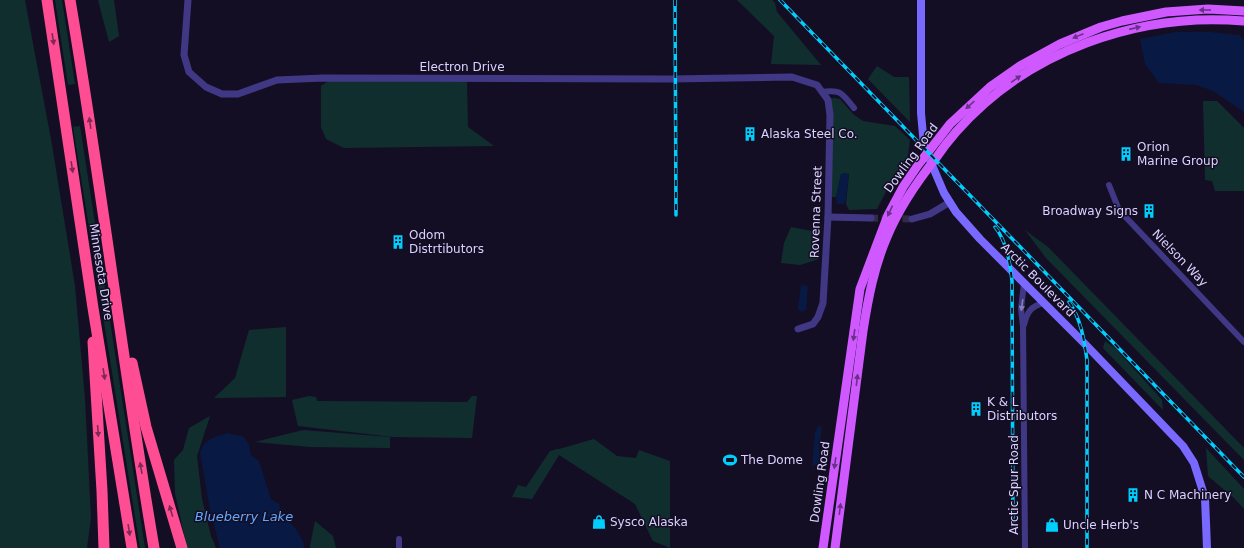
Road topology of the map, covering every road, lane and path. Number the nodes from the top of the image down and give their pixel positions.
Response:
1 (47, 0) edge
2 (70, 0) edge
3 (188, 0) edge
4 (921, 0) edge
5 (1244, 11) edge
6 (1244, 21) edge
7 (817, 85) joint
8 (822, 92) junction
9 (854, 108) dead end
10 (953, 128) junction
11 (1109, 185) dead end
12 (950, 202) junction
13 (828, 217) junction
14 (871, 218) tunnel mouth
15 (912, 219) tunnel mouth
16 (1024, 283) junction
17 (116, 296) junction
18 (1044, 303) junction
19 (93, 308) junction
20 (1023, 326) junction
21 (798, 329) dead end
22 (1244, 342) edge
23 (399, 539) dead end
24 (104, 548) edge
25 (132, 548) edge
26 (154, 548) edge
27 (182, 548) edge
28 (398, 548) edge
29 (823, 548) edge
30 (834, 548) edge
31 (1025, 548) edge
32 (1207, 548) edge

1 -> 19 highway, Minnesota Drive
17 -> 2 highway, Minnesota Drive
3 - 7 street, Electron Drive
4 - 12 main road, Arctic Boulevard
5 -> 10 main road, Dowling Road
10 -> 6 main road, Dowling Road
7 - 8 street, Rovenna Street
8 - 9 street
8 - 13 street, Rovenna Street
10 -> 29 main road, Dowling Road
30 -> 10 main road, Dowling Road
11 - 22 street, Nielson Way
12 - 15 street
12 - 16 main road, Arctic Boulevard
13 - 14 street
13 - 21 street, Rovenna Street
16 - 18 main road, Arctic Boulevard
16 -> 20 street, Arctic Spur Road
26 -> 17 highway, Minnesota Drive
27 -> 17 highway
18 - 20 street, Arctic Spur Road
18 - 32 main road, Arctic Boulevard
19 -> 24 highway
19 -> 25 highway, Minnesota Drive
20 - 31 street, Arctic Spur Road
23 - 28 street

